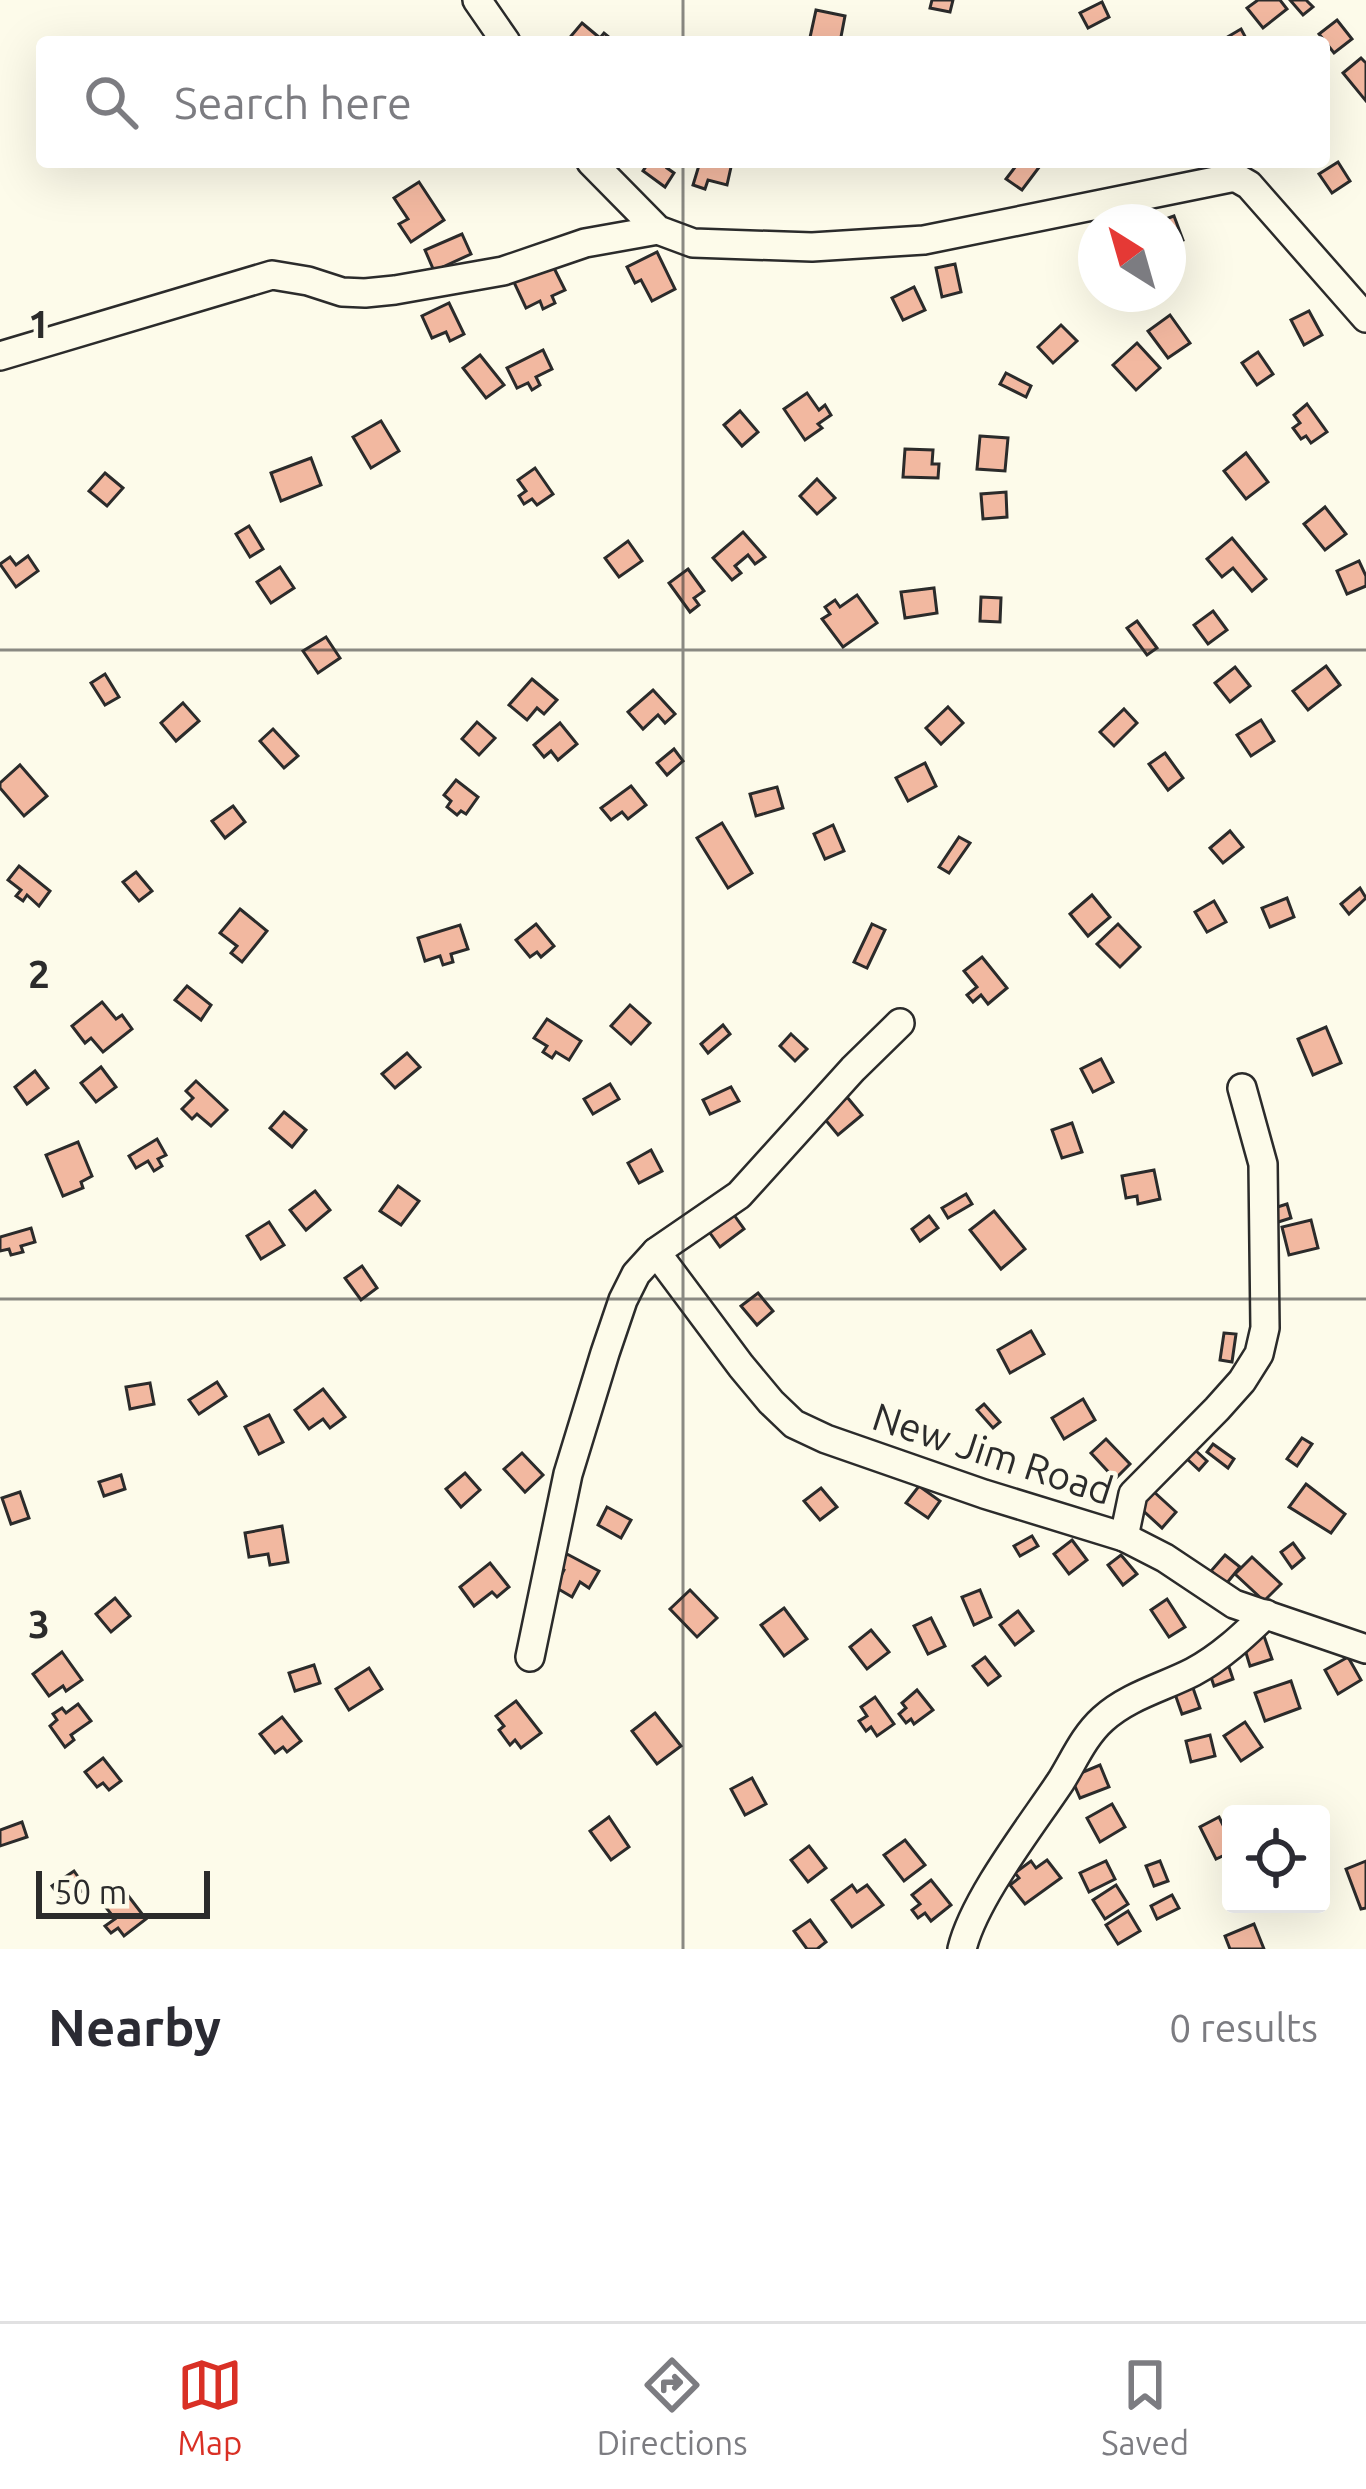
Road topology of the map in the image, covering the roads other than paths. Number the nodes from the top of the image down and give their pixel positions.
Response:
1 (476, 0) edge
2 (502, 36) edge
3 (597, 168) edge
4 (658, 230) junction
5 (1366, 318) edge
6 (0, 356) edge
7 (900, 1023) dead end
8 (1242, 1088) dead end
9 (656, 1252) junction
10 (1124, 1537) junction
11 (1266, 1614) junction
12 (1366, 1649) edge
13 (530, 1657) dead end
14 (962, 1949) edge

1 - 2 street
3 - 4 street
4 - 5 street
4 - 6 street
7 - 9 street
8 - 10 street
9 - 10 street, New Jim Road
9 - 13 street
10 - 11 street, New Jim Road
11 - 12 street, New Jim Road
11 - 14 street

